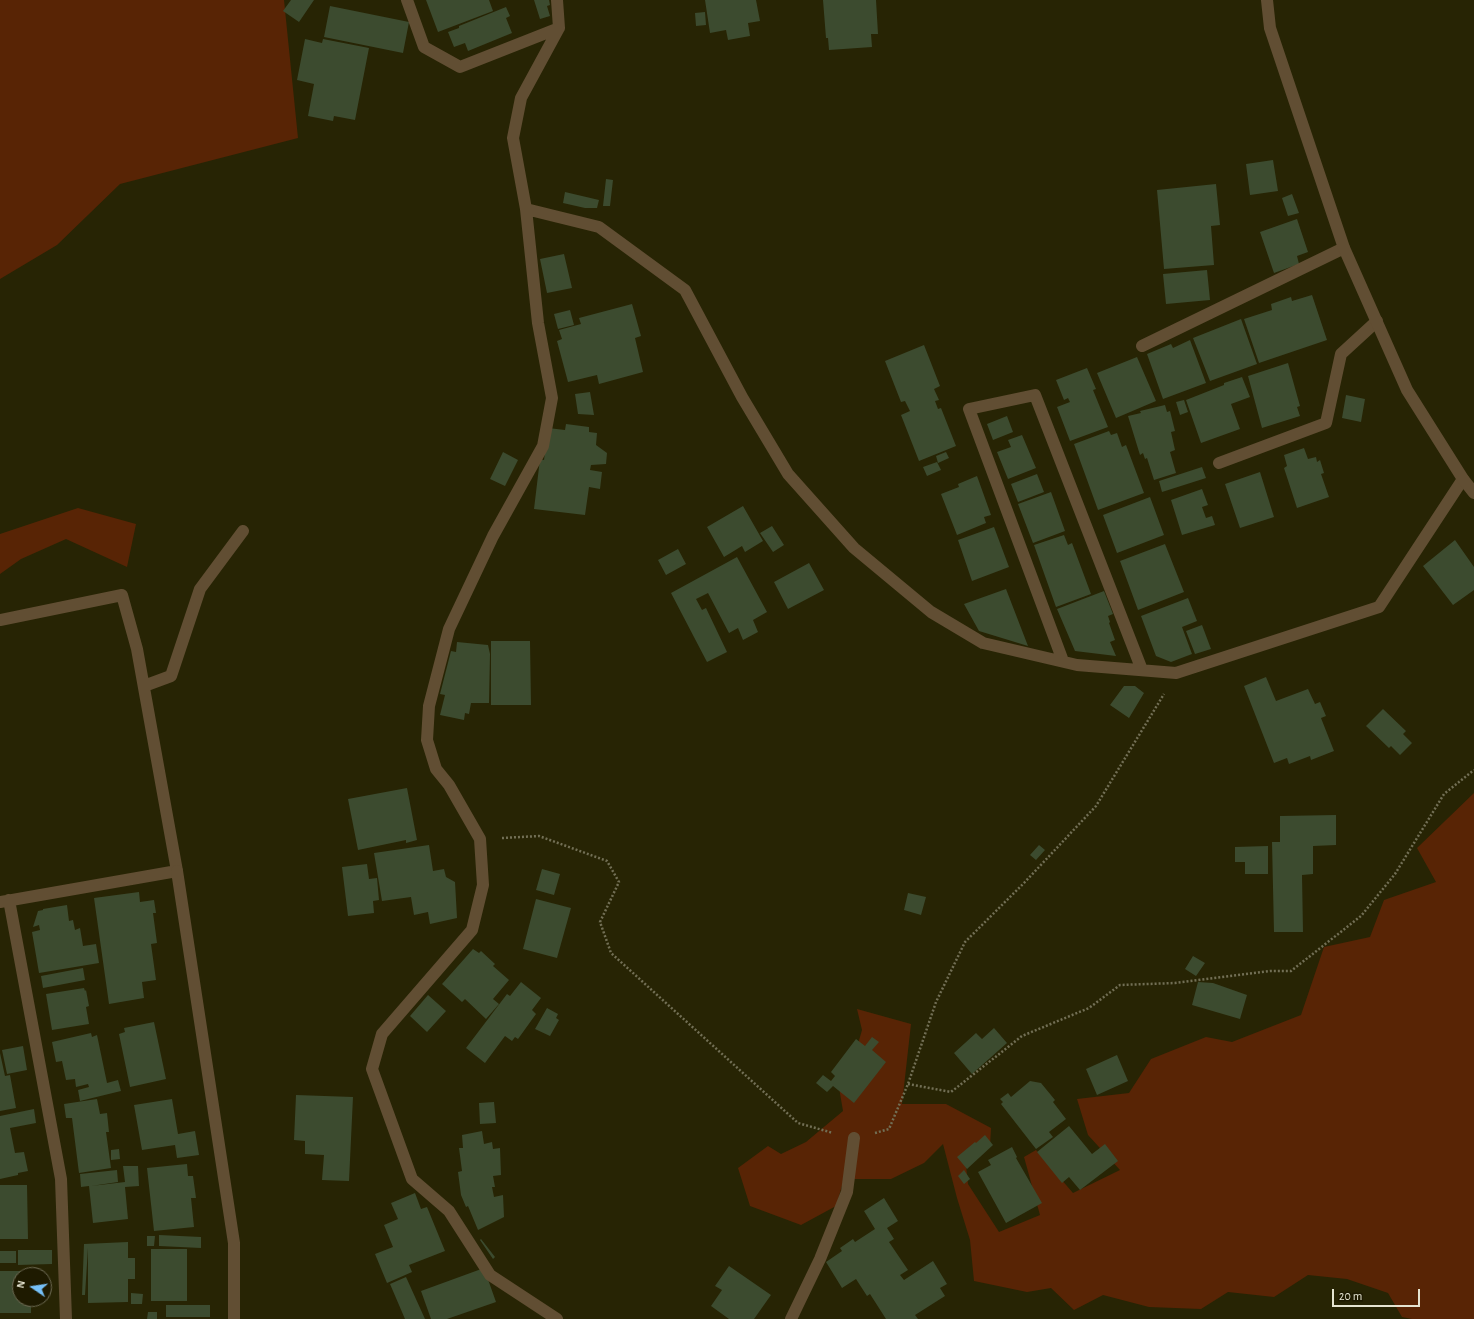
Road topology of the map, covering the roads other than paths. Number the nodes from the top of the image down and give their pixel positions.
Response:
1 (407, 0) edge
2 (557, 0) edge
3 (1267, 0) edge
4 (559, 28) junction
5 (526, 209) junction
6 (1344, 248) junction
7 (1376, 321) junction
8 (1142, 346) dead end
9 (1219, 463) dead end
10 (1463, 479) junction
11 (1474, 493) edge
12 (243, 531) dead end
13 (0, 620) edge
14 (1063, 661) junction
15 (1142, 670) junction
16 (144, 686) junction
17 (177, 871) junction
18 (5, 901) edge
19 (854, 1138) road end
20 (66, 1319) edge
21 (234, 1319) edge
22 (557, 1319) edge
23 (791, 1319) edge

1 - 4 street
2 - 4 street
3 - 6 street
4 - 5 street
5 - 14 street
5 - 22 street
6 - 7 street
6 - 8 street
7 - 9 street
7 - 10 street
10 - 11 street
10 - 15 street
12 - 16 street
13 - 16 street
14 - 15 street
14 - 15 street
16 - 17 street
17 - 18 street
17 - 21 street
18 - 20 street
19 - 23 street

